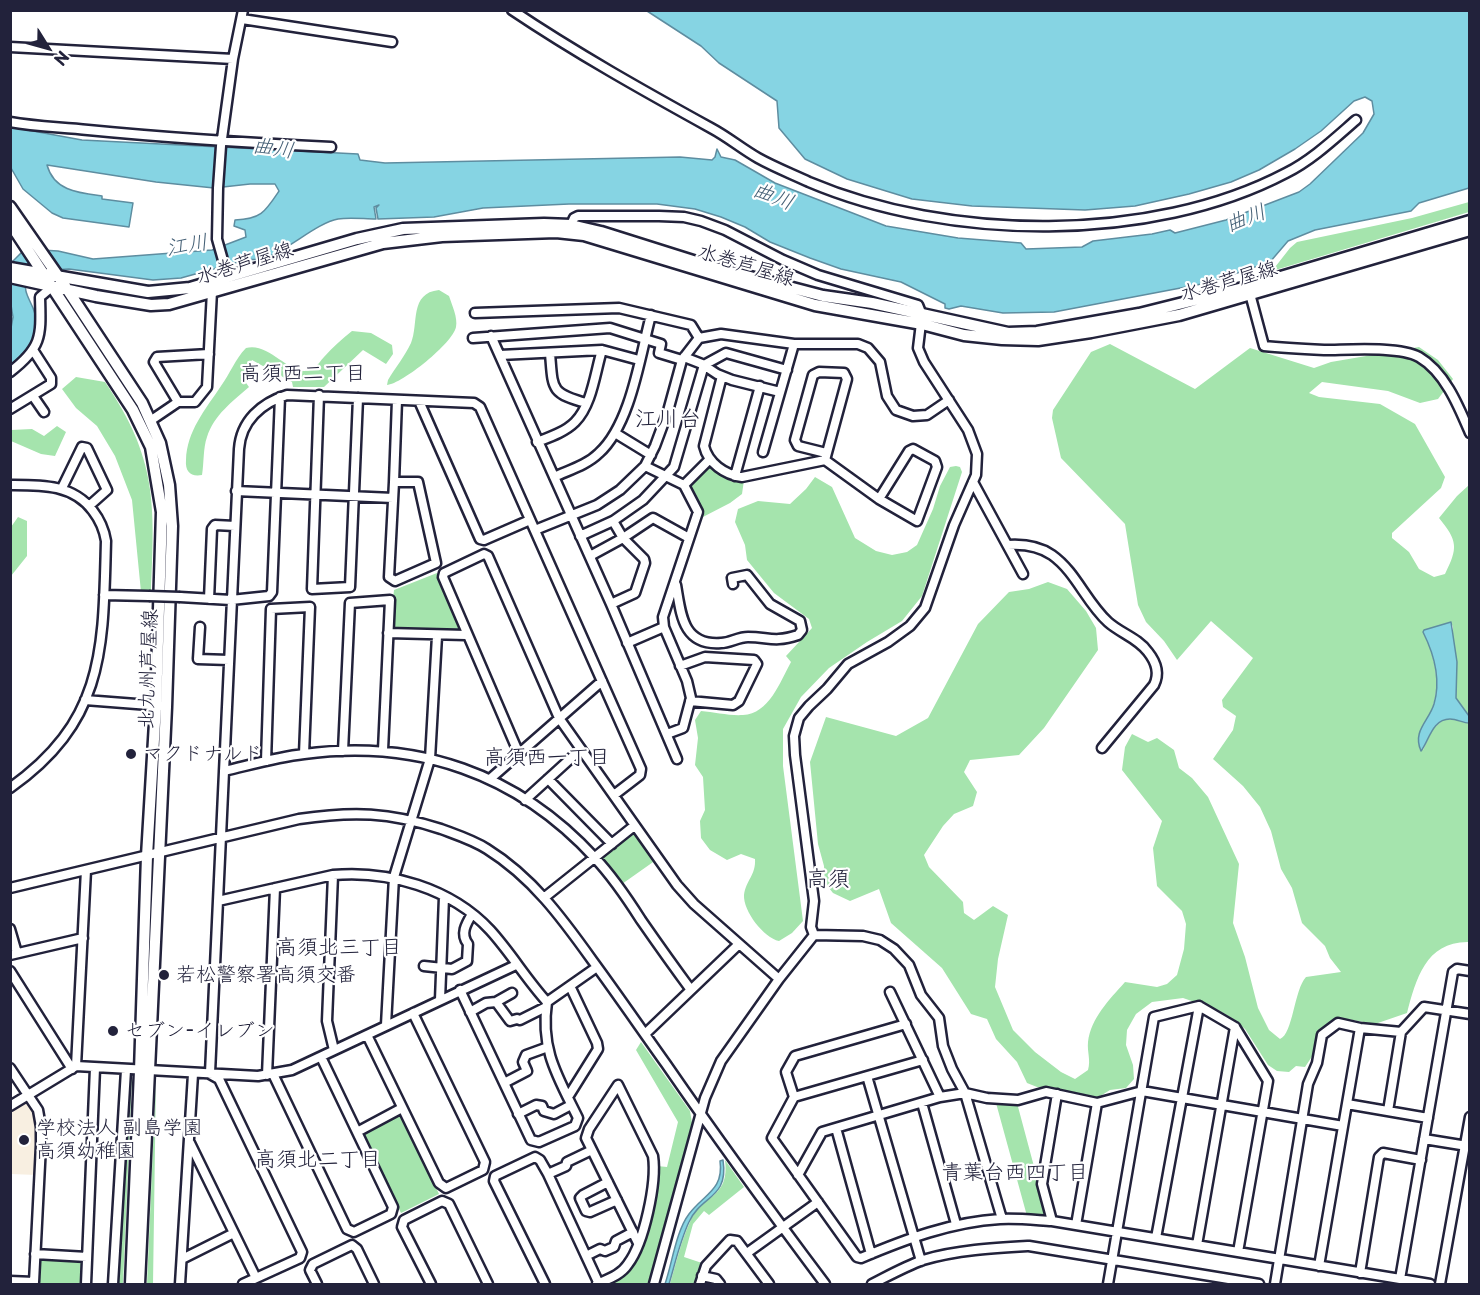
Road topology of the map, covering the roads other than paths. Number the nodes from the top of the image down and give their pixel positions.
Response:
1 (512, 10) edge
2 (243, 15) edge
3 (392, 42) dead end
4 (10, 47) edge
5 (232, 59) junction
6 (1356, 120) dead end
7 (10, 122) edge
8 (221, 144) junction
9 (331, 147) dead end
10 (10, 207) edge
11 (1470, 221) edge
12 (10, 222) edge
13 (571, 225) junction
14 (1470, 230) edge
15 (33, 247) junction
16 (1339, 264) junction
17 (10, 268) edge
18 (227, 275) junction
19 (28, 276) junction
20 (51, 276) junction
21 (10, 278) edge
22 (67, 289) junction
23 (212, 291) junction
24 (1249, 291) junction
25 (475, 313) dead end
26 (651, 315) junction
27 (921, 319) junction
28 (491, 336) junction
29 (473, 338) dead end
30 (645, 338) junction
31 (699, 338) junction
32 (794, 344) junction
33 (33, 350) junction
34 (602, 350) junction
35 (550, 353) junction
36 (208, 354) junction
37 (500, 355) junction
38 (683, 359) junction
39 (639, 360) junction
40 (704, 365) junction
41 (787, 370) junction
42 (10, 372) edge
43 (722, 376) junction
44 (760, 386) junction
45 (780, 392) junction
46 (319, 395) junction
47 (33, 396) junction
48 (280, 398) junction
49 (358, 398) junction
50 (397, 400) junction
51 (419, 400) junction
52 (949, 400) junction
53 (178, 402) junction
54 (586, 403) junction
55 (10, 409) edge
56 (44, 412) dead end
57 (150, 421) junction
58 (615, 433) junction
59 (1470, 433) edge
60 (537, 442) junction
61 (763, 452) dead end
62 (651, 454) junction
63 (826, 456) junction
64 (710, 459) junction
65 (645, 466) junction
66 (666, 476) junction
67 (735, 476) junction
68 (554, 477) junction
69 (394, 482) junction
70 (973, 482) junction
71 (10, 485) edge
72 (684, 485) junction
73 (62, 488) junction
74 (236, 491) junction
75 (276, 493) junction
76 (316, 495) junction
77 (355, 496) junction
78 (393, 498) junction
79 (879, 499) junction
80 (89, 506) junction
81 (571, 516) junction
82 (530, 520) junction
83 (613, 521) junction
84 (235, 526) junction
85 (535, 530) junction
86 (580, 536) junction
87 (623, 538) junction
88 (689, 538) junction
89 (1008, 545) junction
90 (590, 556) junction
91 (1023, 574) dead end
92 (676, 582) junction
93 (733, 584) dead end
94 (104, 595) junction
95 (209, 599) junction
96 (231, 600) junction
97 (611, 604) junction
98 (200, 627) dead end
99 (664, 627) junction
100 (388, 633) junction
101 (466, 635) junction
102 (437, 636) junction
103 (627, 643) junction
104 (229, 660) junction
105 (680, 666) junction
106 (602, 681) junction
107 (85, 700) junction
108 (690, 701) junction
109 (161, 706) junction
110 (559, 718) junction
111 (667, 734) junction
112 (1102, 748) dead end
113 (581, 749) junction
114 (383, 750) junction
115 (343, 752) junction
116 (304, 754) junction
117 (519, 754) junction
118 (430, 759) junction
119 (676, 759) dead end
120 (266, 761) junction
121 (224, 771) junction
122 (490, 779) junction
123 (548, 779) junction
124 (10, 788) edge
125 (614, 795) junction
126 (525, 800) junction
127 (413, 820) junction
128 (634, 826) junction
129 (221, 838) junction
130 (612, 844) junction
131 (159, 854) junction
132 (147, 856) junction
133 (596, 858) junction
134 (86, 870) junction
135 (333, 875) junction
136 (394, 877) junction
137 (10, 888) edge
138 (275, 888) junction
139 (444, 897) junction
140 (545, 897) junction
141 (218, 901) junction
142 (472, 914) junction
143 (10, 929) edge
144 (814, 935) junction
145 (83, 938) junction
146 (740, 944) junction
147 (14, 954) edge
148 (516, 964) junction
149 (424, 966) dead end
150 (597, 967) junction
151 (441, 968) junction
152 (10, 971) edge
153 (1470, 971) edge
154 (779, 979) junction
155 (570, 986) junction
156 (460, 990) junction
157 (691, 990) junction
158 (890, 992) dead end
159 (512, 993) dead end
160 (440, 1000) junction
161 (496, 1002) junction
162 (547, 1005) junction
163 (1199, 1006) junction
164 (1447, 1010) junction
165 (470, 1012) junction
166 (413, 1013) junction
167 (1470, 1014) edge
168 (906, 1023) junction
169 (386, 1024) junction
170 (1235, 1027) junction
171 (1360, 1028) junction
172 (1401, 1032) junction
173 (645, 1034) junction
174 (367, 1035) junction
175 (548, 1047) junction
176 (334, 1050) junction
177 (321, 1057) junction
178 (923, 1060) junction
179 (10, 1068) edge
180 (74, 1068) junction
181 (95, 1068) junction
182 (126, 1070) junction
183 (145, 1071) junction
184 (210, 1073) junction
185 (193, 1074) junction
186 (270, 1074) junction
187 (867, 1076) junction
188 (504, 1083) junction
189 (1142, 1091) junction
190 (965, 1093) junction
191 (1057, 1094) junction
192 (27, 1095) junction
193 (794, 1097) junction
194 (940, 1097) junction
195 (1182, 1098) junction
196 (570, 1101) junction
197 (922, 1103) junction
198 (1097, 1103) junction
199 (1222, 1104) junction
200 (1347, 1104) junction
201 (10, 1106) edge
202 (402, 1108) junction
203 (1262, 1111) junction
204 (1388, 1111) junction
205 (518, 1114) junction
206 (701, 1115) junction
207 (879, 1116) junction
208 (1470, 1117) edge
209 (1302, 1118) junction
210 (1428, 1118) junction
211 (1343, 1126) junction
212 (836, 1128) junction
213 (357, 1132) junction
214 (1424, 1139) junction
215 (189, 1142) junction
216 (1467, 1146) edge
217 (592, 1150) junction
218 (1421, 1160) junction
219 (548, 1174) junction
220 (798, 1175) junction
221 (608, 1182) junction
222 (617, 1200) junction
223 (818, 1202) junction
224 (1002, 1219) junction
225 (1052, 1221) junction
226 (956, 1224) junction
227 (1076, 1225) junction
228 (782, 1227) junction
229 (633, 1232) junction
230 (1118, 1232) junction
231 (234, 1233) junction
232 (914, 1236) junction
233 (1156, 1238) junction
234 (638, 1243) junction
235 (1197, 1245) junction
236 (1238, 1252) junction
237 (747, 1253) junction
238 (35, 1254) junction
239 (871, 1254) junction
240 (586, 1256) junction
241 (87, 1257) junction
242 (182, 1259) junction
243 (1113, 1259) junction
244 (1278, 1259) junction
245 (921, 1261) junction
246 (1319, 1266) junction
247 (1360, 1273) junction
248 (256, 1278) junction
249 (1400, 1279) junction
250 (701, 1280) edge
251 (10, 1281) edge
252 (86, 1284) edge
253 (113, 1284) edge
254 (131, 1284) edge
255 (140, 1284) edge
256 (180, 1284) edge
257 (243, 1284) edge
258 (317, 1284) edge
259 (374, 1284) edge
260 (431, 1284) edge
261 (488, 1284) edge
262 (545, 1284) edge
263 (598, 1284) edge
264 (654, 1284) edge
265 (720, 1284) edge
266 (769, 1284) edge
267 (825, 1284) edge
268 (874, 1284) edge
269 (1108, 1284) edge
270 (1259, 1284) edge
271 (1275, 1284) edge
272 (1430, 1284) edge
273 (1440, 1284) edge

1 - 6 street
2 - 3 street
2 - 5 street
4 - 5 street
5 - 8 street
7 - 8 street
8 - 9 street
8 - 18 street
10 - 15 main road, 北九州芦屋線
11 - 16 main road, 水巻芦屋線
12 - 15 main road, 北九州芦屋線
13 - 18 main road, 水巻芦屋線
13 - 27 main road, 水巻芦屋線
13 - 27 street
14 - 16 main road, 水巻芦屋線
15 - 20 main road, 北九州芦屋線
16 - 24 main road, 水巻芦屋線
17 - 19 main road, 水巻芦屋線
18 - 20 main road, 水巻芦屋線
19 - 20 main road, 水巻芦屋線
19 - 21 main road, 水巻芦屋線
20 - 22 main road, 北九州芦屋線
20 - 33 street
20 - 109 main road, 北九州芦屋線
22 - 23 main road, 水巻芦屋線
22 - 57 main road, 北九州芦屋線
23 - 27 main road, 水巻芦屋線
23 - 36 street
24 - 27 main road, 水巻芦屋線
24 - 59 street
25 - 26 street
26 - 30 street
26 - 31 street
27 - 52 street
28 - 29 street
28 - 30 street
28 - 37 street
30 - 38 street
30 - 39 street
31 - 32 street
31 - 38 street
32 - 41 street
32 - 52 street
33 - 42 street
33 - 47 street
34 - 35 street
34 - 39 street
34 - 54 street
35 - 37 street
35 - 54 street
36 - 53 street
36 - 53 street
37 - 60 street
38 - 40 street
38 - 62 street
39 - 58 street
40 - 41 street
40 - 43 street
40 - 66 street
41 - 45 street
43 - 44 street
43 - 64 street
44 - 45 street
44 - 67 street
45 - 61 street
46 - 48 street
46 - 49 street
46 - 76 street
47 - 55 street
47 - 56 street
48 - 74 street
48 - 75 street
49 - 50 street
49 - 77 street
50 - 51 street
50 - 69 street
51 - 82 street
51 - 82 street
52 - 70 street
53 - 57 street
54 - 60 street
57 - 109 main road, 北九州芦屋線
58 - 62 street
58 - 68 street
60 - 68 street
62 - 65 street
63 - 63 street
63 - 67 street
63 - 79 street
64 - 67 street
64 - 72 street
65 - 66 street
65 - 81 street
66 - 72 street
66 - 83 street
68 - 81 street
69 - 78 street
69 - 78 street
70 - 89 street
70 - 144 street
71 - 73 street
72 - 88 street
73 - 80 street
73 - 80 street
74 - 75 street
74 - 84 street
75 - 76 street
75 - 96 street
76 - 77 street
76 - 77 street
77 - 78 street
79 - 79 street
80 - 94 street
81 - 85 street
81 - 86 street
82 - 85 street
83 - 86 street
83 - 87 street
84 - 95 street
84 - 96 street
85 - 106 street
86 - 90 street
87 - 88 street
87 - 90 street
87 - 97 street
88 - 92 street
89 - 91 street
89 - 112 street
90 - 97 street
92 - 93 street
92 - 99 street
94 - 95 street, bridge
94 - 107 street
95 - 96 street
96 - 104 street
97 - 103 street
98 - 104 street
99 - 103 street
99 - 105 street
100 - 102 street
100 - 114 street
100 - 115 street
101 - 102 street
101 - 110 street
101 - 117 street
102 - 118 street
103 - 111 street
104 - 121 street
105 - 108 street
105 - 108 street
106 - 110 street
106 - 125 street
107 - 109 street
107 - 124 street
108 - 111 street
109 - 131 main road, 北九州芦屋線
109 - 132 main road, 北九州芦屋線
110 - 113 street
110 - 117 street
111 - 119 street
113 - 123 street
113 - 125 street
114 - 115 street
114 - 118 street
115 - 116 street
116 - 120 street
116 - 120 street
117 - 122 street
118 - 122 street
118 - 127 street
120 - 121 street
121 - 129 street
122 - 126 street
123 - 126 street
123 - 130 street
125 - 128 street
126 - 133 street
127 - 129 street
127 - 136 street
127 - 140 street
128 - 130 street
128 - 146 street
129 - 131 street
129 - 141 street
130 - 133 street
131 - 132 street
131 - 183 main road, 北九州芦屋線
132 - 134 street
132 - 183 main road, 北九州芦屋線
133 - 140 street
133 - 157 street
134 - 137 street
134 - 145 street
135 - 136 street
135 - 138 street
135 - 176 street
136 - 139 street
136 - 169 street
138 - 141 street
138 - 186 street
139 - 142 street
139 - 151 street
140 - 150 street
141 - 184 street
142 - 148 street
142 - 151 street
143 - 147 street
144 - 154 street
144 - 190 street
145 - 147 street
145 - 180 street
146 - 154 street
146 - 157 street
148 - 156 street
148 - 162 street
149 - 151 street
150 - 155 street
150 - 173 street
151 - 160 street
152 - 180 street
153 - 164 street
154 - 206 street
155 - 162 street
155 - 196 street
156 - 160 street
156 - 165 street
157 - 173 street
158 - 168 street
159 - 161 street
160 - 166 street
161 - 162 street
161 - 165 street
162 - 175 street
163 - 170 street
163 - 189 street
163 - 195 street
164 - 167 street
164 - 172 street
164 - 210 street
165 - 188 street
166 - 169 street
166 - 202 street
168 - 178 street
168 - 193 street
169 - 174 street
170 - 199 street
170 - 203 street
171 - 172 street
171 - 200 street
171 - 209 street
172 - 204 street
173 - 206 street
174 - 176 street
174 - 202 street
175 - 188 street
175 - 196 street
176 - 177 street
177 - 186 street
177 - 213 street
178 - 187 street
178 - 194 street
179 - 192 street
180 - 181 street
180 - 192 street
181 - 182 street
181 - 241 street
182 - 183 street
182 - 253 street
183 - 185 street
183 - 254 main road, 北九州芦屋線
183 - 255 main road, 北九州芦屋線
184 - 185 street
184 - 186 street
184 - 248 street
185 - 215 street
186 - 213 street
187 - 193 street
187 - 207 street
188 - 205 street
189 - 195 street
189 - 198 street
189 - 230 street
190 - 191 street
190 - 194 street
190 - 224 street
191 - 198 street
191 - 225 street
192 - 201 street
192 - 238 street
193 - 220 street
194 - 197 street
195 - 199 street
195 - 233 street
196 - 205 street
196 - 205 street
197 - 207 street
197 - 226 street
198 - 227 street
199 - 203 street
199 - 235 street
200 - 204 street
200 - 211 street
202 - 213 street
203 - 209 street
203 - 236 street
204 - 210 street
206 - 228 street
206 - 264 street
207 - 212 street
207 - 232 street
208 - 216 street
209 - 211 street
209 - 244 street
210 - 214 street
211 - 246 street
212 - 220 street
212 - 239 street
214 - 216 street
214 - 218 street
215 - 231 street
215 - 242 street
216 - 273 street
217 - 219 street
217 - 221 street
217 - 234 street
218 - 247 street
218 - 249 street
219 - 240 street
219 - 262 street
220 - 223 street
221 - 222 street
221 - 222 street
222 - 229 street
223 - 228 street
223 - 239 street
224 - 225 street
224 - 226 street
225 - 227 street
226 - 232 street
227 - 230 street
228 - 237 street
228 - 267 street
229 - 234 street
229 - 240 street
230 - 233 street
230 - 243 street
231 - 242 street
231 - 248 street
232 - 239 street
232 - 245 street
233 - 235 street
234 - 263 street
235 - 236 street
236 - 244 street
237 - 250 street
237 - 266 street
238 - 241 street
238 - 251 street
240 - 263 street
241 - 252 street
242 - 256 street
243 - 245 street
243 - 269 street
243 - 270 street
244 - 246 street
244 - 271 street
245 - 268 street
246 - 247 street
247 - 249 street
248 - 257 street
249 - 272 street
250 - 265 street
258 - 259 street
260 - 261 street

